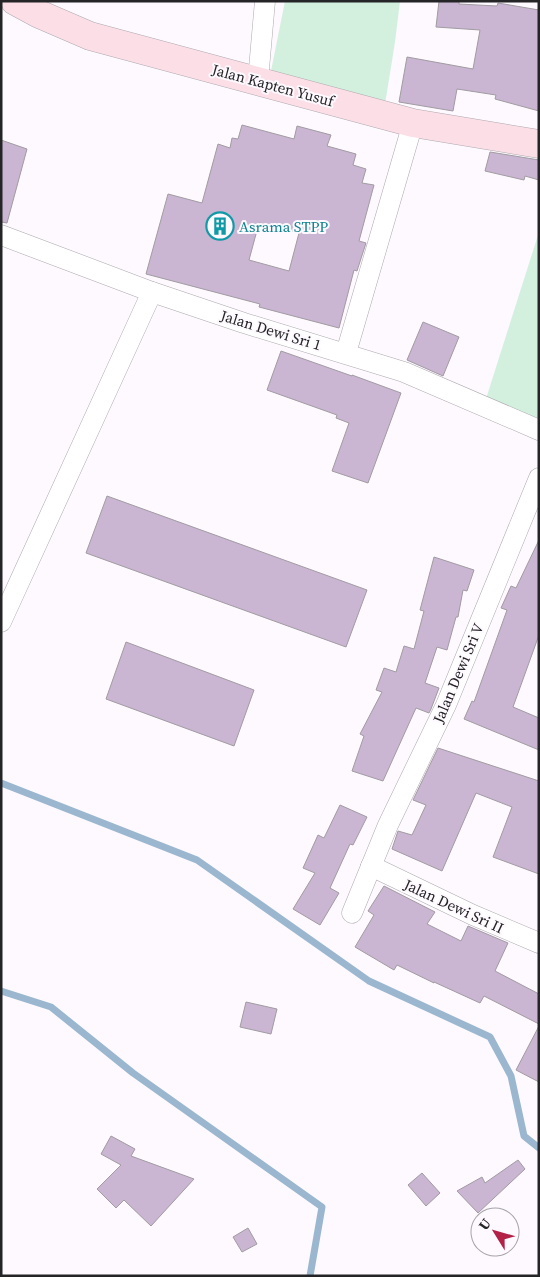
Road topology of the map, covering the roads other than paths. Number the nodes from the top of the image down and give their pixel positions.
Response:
1 (15, 1) edge
2 (265, 1) edge
3 (258, 80) junction
4 (413, 123) junction
5 (539, 144) edge
6 (1, 235) edge
7 (152, 292) junction
8 (346, 353) junction
9 (539, 430) edge
10 (539, 478) edge
11 (1, 622) edge
12 (371, 866) junction
13 (352, 913) dead end
14 (539, 943) edge

1 - 3 main road, Jalan Kapten Yusuf
2 - 3 street
3 - 4 main road, Jalan Kapten Yusuf
4 - 5 main road, Jalan Kapten Yusuf
4 - 8 street
6 - 7 street, Jalan Dewi Sri 1
7 - 8 street, Jalan Dewi Sri 1
7 - 11 street
8 - 9 street, Jalan Dewi Sri 1
10 - 12 street, Jalan Dewi Sri V
12 - 13 street, Jalan Dewi Sri V
12 - 14 street, Jalan Dewi Sri II

